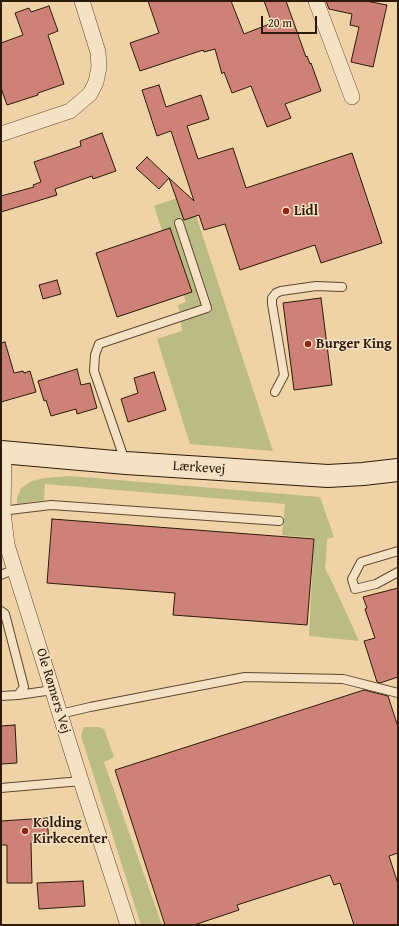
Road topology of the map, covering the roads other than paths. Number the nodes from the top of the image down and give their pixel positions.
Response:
1 (82, 1) edge
2 (316, 1) edge
3 (352, 97) dead end
4 (1, 134) edge
5 (179, 223) dead end
6 (342, 287) dead end
7 (274, 392) dead end
8 (2, 452) edge
9 (126, 463) junction
10 (398, 470) edge
11 (2, 512) edge
12 (279, 521) dead end
13 (398, 551) edge
14 (8, 572) edge
15 (398, 572) edge
16 (1, 611) edge
17 (53, 690) junction
18 (398, 693) edge
19 (1, 696) edge
20 (18, 696) junction
21 (60, 714) junction
22 (81, 781) junction
23 (1, 788) edge
24 (128, 925) edge

1 - 4 street
2 - 3 street
5 - 9 lane
6 - 7 lane
8 - 9 street, Lærkevej
8 - 11 street, Ole Rømers Vej
9 - 10 street, Lærkevej
11 - 12 lane
11 - 14 street, Ole Rømers Vej
13 - 15 lane
14 - 17 street, Ole Rømers Vej
16 - 20 lane
17 - 20 lane
17 - 21 street, Ole Rømers Vej
18 - 21 lane
19 - 20 lane
21 - 22 street, Ole Rømers Vej
22 - 23 lane
22 - 24 street, Ole Rømers Vej

